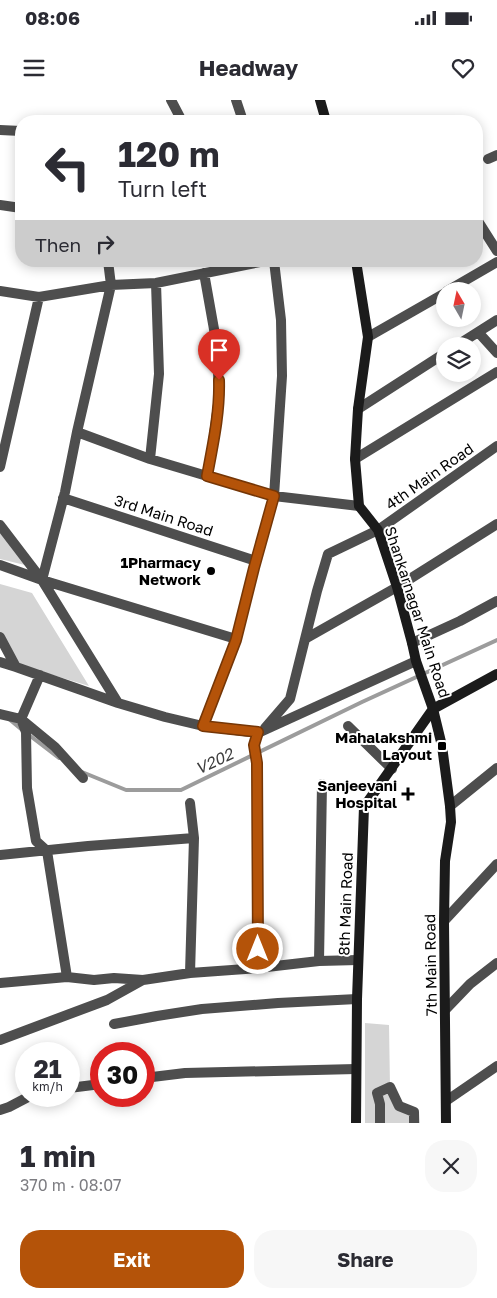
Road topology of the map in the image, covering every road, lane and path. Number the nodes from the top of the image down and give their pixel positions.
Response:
1 (171, 100) edge
2 (236, 100) edge
3 (320, 100) edge
4 (176, 115) edge
5 (241, 115) edge
6 (324, 115) edge
7 (0, 130) edge
8 (15, 131) edge
9 (0, 205) edge
10 (15, 207) edge
11 (483, 229) edge
12 (497, 251) edge
13 (497, 262) edge
14 (109, 267) edge
15 (234, 267) edge
16 (275, 267) edge
17 (357, 267) edge
18 (204, 273) junction
19 (463, 282) edge
20 (156, 284) junction
21 (111, 285) junction
22 (0, 292) edge
23 (40, 297) junction
24 (436, 298) edge
25 (497, 320) edge
26 (478, 332) junction
27 (368, 337) junction
28 (470, 337) edge
29 (497, 353) edge
30 (436, 359) edge
31 (497, 372) edge
32 (358, 409) junction
33 (77, 432) junction
34 (497, 446) edge
35 (150, 459) junction
36 (354, 459) junction
37 (0, 467) edge
38 (207, 476) junction
39 (274, 496) junction
40 (63, 498) junction
41 (359, 506) junction
42 (497, 524) edge
43 (0, 525) edge
44 (378, 530) junction
45 (256, 561) junction
46 (0, 565) edge
47 (42, 580) junction
48 (397, 587) junction
49 (497, 601) edge
50 (0, 637) edge
51 (236, 640) junction
52 (305, 640) junction
53 (412, 644) junction
54 (416, 661) junction
55 (0, 662) edge
56 (16, 667) junction
57 (497, 674) edge
58 (40, 675) junction
59 (118, 703) junction
60 (433, 708) junction
61 (0, 714) edge
62 (21, 719) junction
63 (203, 726) junction
64 (348, 726) dead end
65 (262, 731) junction
66 (392, 768) junction
67 (497, 768) edge
68 (83, 778) dead end
69 (322, 784) dead end
70 (190, 803) dead end
71 (450, 806) junction
72 (194, 838) junction
73 (46, 851) junction
74 (0, 855) edge
75 (497, 864) edge
76 (444, 921) junction
77 (319, 960) junction
78 (358, 960) junction
79 (497, 963) edge
80 (258, 968) junction
81 (190, 972) junction
82 (67, 976) junction
83 (143, 980) junction
84 (0, 983) edge
85 (357, 999) junction
86 (446, 1009) junction
87 (114, 1024) dead end
88 (0, 1040) edge
89 (356, 1069) junction
90 (495, 1071) edge
91 (155, 1077) edge
92 (446, 1101) junction
93 (15, 1104) edge
94 (0, 1110) edge
95 (356, 1123) edge
96 (380, 1123) edge
97 (414, 1123) edge
98 (446, 1123) edge

1 - 4 street
2 - 5 street
3 - 6 street
7 - 8 street
9 - 10 street
11 - 12 street
13 - 19 street
14 - 21 street
15 - 18 street
16 - 39 street
17 - 27 street
18 - 20 street
18 - 38 street
20 - 21 street
20 - 35 street
21 - 23 street
21 - 33 street
22 - 23 street
23 - 37 street
24 - 27 street
25 - 26 street
26 - 28 street
26 - 29 street
27 - 32 street
30 - 32 street
31 - 36 street
32 - 36 street
33 - 35 street
33 - 40 street
34 - 44 street, 4th Main Road
35 - 38 street
36 - 41 street
38 - 39 street
39 - 41 street
39 - 45 street
40 - 45 street, 3rd Main Road
40 - 47 street
41 - 44 street, Shankarnagar Main Road
42 - 48 street
43 - 47 street
44 - 48 street, Shankarnagar Main Road
44 - 52 street, 4th Main Road
45 - 51 street
46 - 47 street
47 - 51 street
47 - 59 street
48 - 52 street
48 - 53 street, Shankarnagar Main Road
49 - 53 street
50 - 56 street
51 - 63 street
52 - 65 street, 4th Main Road
53 - 54 street, Shankarnagar Main Road
54 - 60 street, Shankarnagar Main Road
54 - 65 street
55 - 56 street
56 - 58 street
57 - 60 street
58 - 59 street
58 - 62 street
59 - 63 street
60 - 66 street, 8th Main Road
60 - 71 street, Shankarnagar Main Road
61 - 62 street
62 - 68 street
62 - 73 street
63 - 65 street
64 - 66 street
65 - 80 street
66 - 78 street, 8th Main Road
67 - 71 street
69 - 77 street
70 - 72 street
71 - 76 street, 7th Main Road
72 - 73 street
72 - 81 street
73 - 74 street
73 - 82 street
75 - 76 street
76 - 86 street, 7th Main Road
77 - 78 street
77 - 80 street
78 - 85 street, 8th Main Road
79 - 86 street
80 - 81 street
81 - 83 street
82 - 83 street
82 - 84 street
83 - 88 street
85 - 87 street
85 - 89 street, 8th Main Road
86 - 92 street, 7th Main Road
89 - 91 street
89 - 95 street, 8th Main Road
90 - 92 street
92 - 98 street, 7th Main Road
93 - 94 street
96 - 97 street

